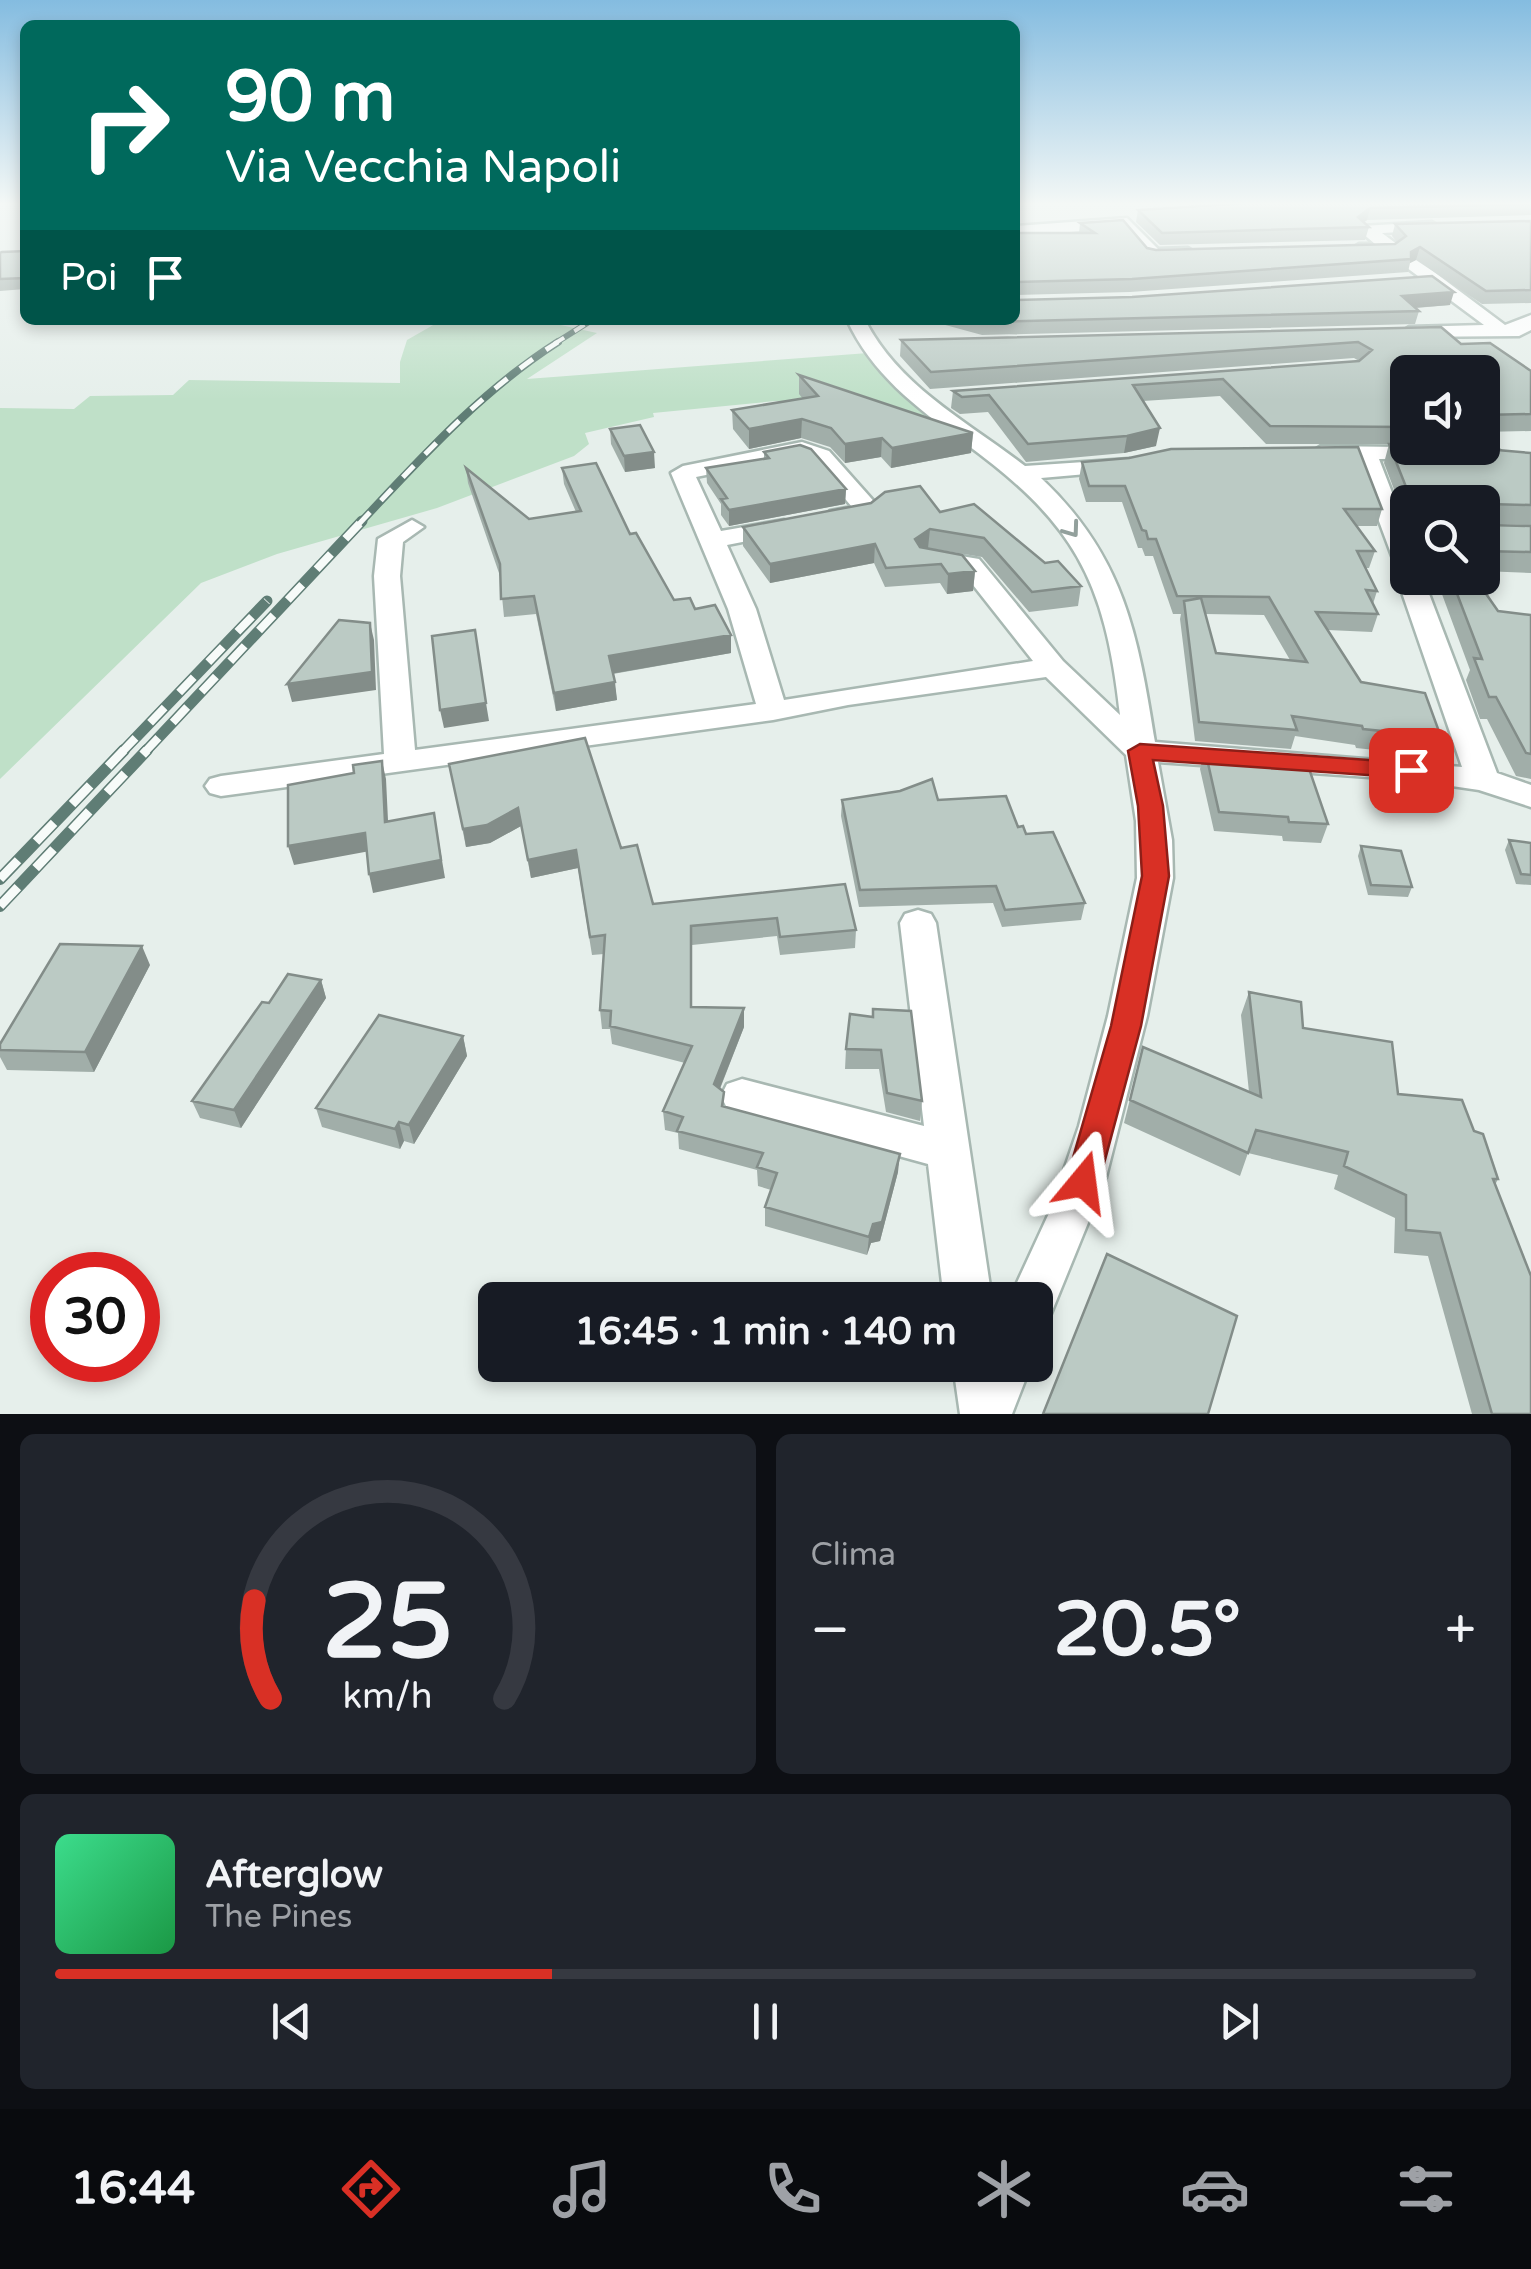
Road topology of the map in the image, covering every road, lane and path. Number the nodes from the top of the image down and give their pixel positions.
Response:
1 (1419, 268) edge
2 (1434, 279) junction
3 (1399, 282) edge
4 (1531, 321) edge
5 (860, 325) edge
6 (1496, 325) dead end
7 (1384, 334) edge
8 (956, 397) edge
9 (920, 400) junction
10 (1365, 453) junction
11 (1390, 453) edge
12 (1292, 454) edge
13 (1138, 460) edge
14 (1022, 473) junction
15 (1390, 509) edge
16 (412, 527) dead end
17 (713, 540) junction
18 (930, 559) edge
19 (1416, 595) edge
20 (1052, 667) junction
21 (774, 710) junction
22 (1140, 751) junction
23 (400, 763) junction
24 (1483, 780) junction
25 (221, 786) dead end
26 (1531, 796) edge
27 (918, 923) dead end
28 (742, 1096) dead end
29 (946, 1150) junction
30 (965, 1282) edge
31 (1041, 1282) edge
32 (981, 1382) edge
33 (999, 1382) edge
34 (986, 1414) edge

1 - 2 street
2 - 3 street
2 - 6 street
4 - 7 street
5 - 9 street
8 - 9 street
9 - 14 street
10 - 11 street
10 - 12 street
10 - 15 street
13 - 14 street
14 -> 22 street
16 - 23 street
17 - 17 street
17 - 21 street
18 - 20 street
19 - 24 street
20 - 21 street
20 - 22 street
21 - 23 street
22 - 24 street
22 - 31 street
23 - 25 street
24 - 26 street
27 - 29 street
28 - 29 street
29 - 30 street
32 - 34 street
33 - 34 street

